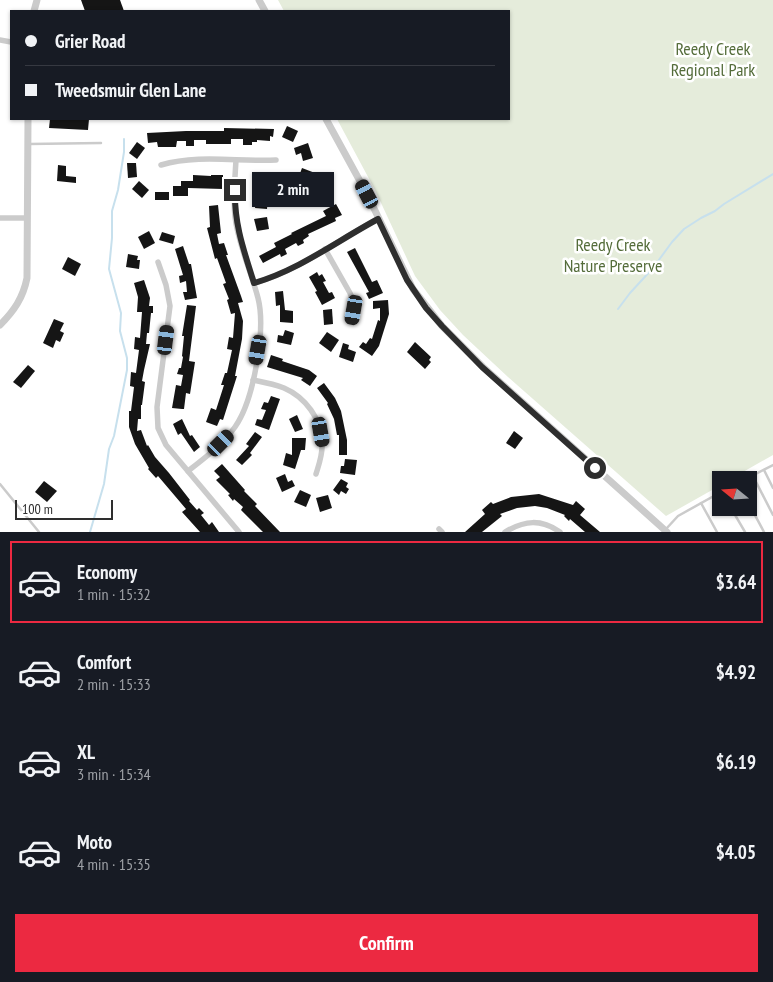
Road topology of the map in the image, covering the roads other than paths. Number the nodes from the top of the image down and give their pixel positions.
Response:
1 (28, 120) edge
2 (327, 120) edge
3 (101, 143) dead end
4 (28, 144) junction
5 (236, 160) junction
6 (276, 160) dead end
7 (161, 165) dead end
8 (0, 218) edge
9 (27, 218) junction
10 (378, 219) junction
11 (325, 249) junction
12 (158, 262) dead end
13 (254, 283) junction
14 (352, 321) dead end
15 (0, 325) edge
16 (253, 380) junction
17 (773, 465) edge
18 (764, 470) junction
19 (188, 471) junction
20 (758, 473) edge
21 (316, 474) dead end
22 (0, 484) edge
23 (758, 486) edge
24 (773, 488) edge
25 (712, 497) edge
26 (702, 503) junction
27 (773, 515) edge
28 (736, 516) edge
29 (755, 516) edge
30 (666, 531) edge
31 (39, 532) edge
32 (239, 532) edge
33 (505, 532) edge
34 (560, 532) edge
35 (717, 532) edge
36 (745, 532) edge
37 (764, 532) edge

1 - 4 street
2 - 10 street
3 - 4 lane
4 - 9 street
5 - 6 street
5 - 7 street
5 - 13 street
8 - 9 street
9 - 15 street
10 - 11 street
10 - 30 street
11 - 13 street
11 - 14 street
12 - 19 street
13 - 16 street
16 - 19 street
16 - 21 street
17 - 18 lane
18 - 20 lane
18 - 24 lane
19 - 32 street
22 - 31 lane
23 - 27 lane
25 - 26 lane
26 - 30 lane
26 - 35 lane
28 - 36 lane
29 - 37 lane
33 - 34 street

